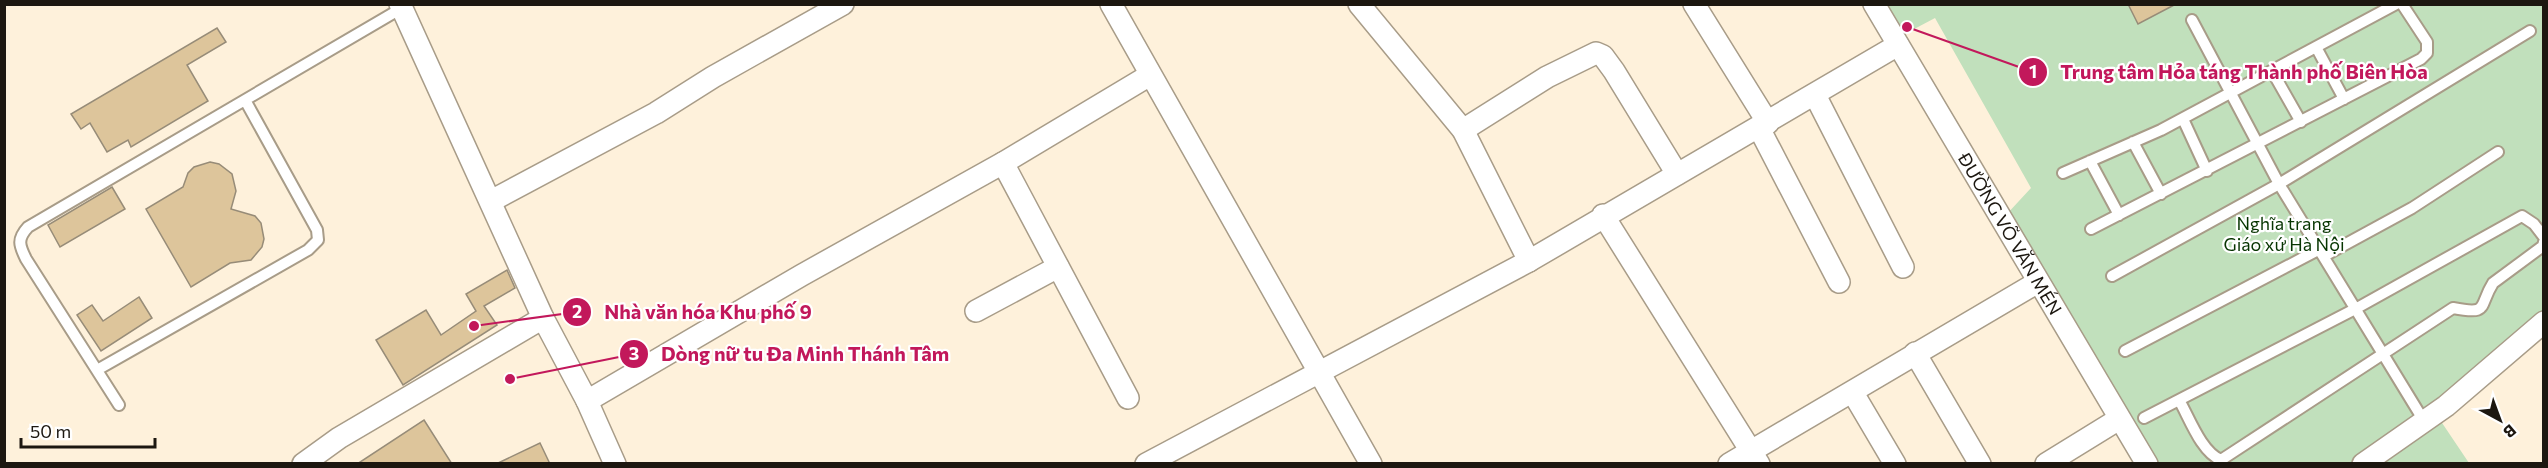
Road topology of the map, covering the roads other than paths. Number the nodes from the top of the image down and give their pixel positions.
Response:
1 (843, 4) edge
2 (1111, 4) edge
3 (1359, 4) edge
4 (1694, 4) edge
5 (1874, 4) edge
6 (2396, 4) edge
7 (2402, 4) edge
8 (401, 6) edge
9 (2192, 20) dead end
10 (2530, 31) dead end
11 (1898, 45) junction
12 (2316, 47) junction
13 (2272, 71) junction
14 (1150, 75) junction
15 (2230, 94) junction
16 (1815, 95) junction
17 (2344, 99) junction
18 (245, 100) junction
19 (2183, 119) junction
20 (2301, 122) junction
21 (1763, 125) junction
22 (1463, 130) junction
23 (2133, 142) junction
24 (2257, 145) junction
25 (2498, 152) dead end
26 (2090, 161) junction
27 (1003, 163) junction
28 (2206, 171) junction
29 (2063, 173) dead end
30 (1677, 174) junction
31 (2279, 184) junction
32 (2161, 194) junction
33 (491, 201) junction
34 (1604, 215) junction
35 (2119, 215) junction
36 (2091, 229) dead end
37 (2544, 237) edge
38 (2544, 242) edge
39 (2322, 252) junction
40 (1529, 261) junction
41 (1058, 267) junction
42 (1903, 267) dead end
43 (2112, 276) dead end
44 (1839, 282) dead end
45 (2038, 282) junction
46 (2357, 308) junction
47 (976, 311) dead end
48 (543, 318) junction
49 (2544, 322) edge
50 (2125, 351) dead end
51 (1915, 352) junction
52 (2385, 355) junction
53 (97, 370) junction
54 (1318, 373) junction
55 (1853, 393) junction
56 (1128, 398) dead end
57 (2179, 400) junction
58 (587, 401) junction
59 (119, 405) dead end
60 (2144, 418) dead end
61 (2119, 419) junction
62 (2424, 421) junction
63 (1756, 456) edge
64 (303, 464) edge
65 (615, 464) edge
66 (1146, 464) edge
67 (1371, 464) edge
68 (1730, 464) edge
69 (1895, 464) edge
70 (1980, 464) edge
71 (2046, 464) edge
72 (2147, 464) edge
73 (2363, 464) edge

1 - 33 street
2 - 14 street
3 - 22 street
4 - 21 street
5 - 11 street, ĐƯỜNG VÕ VĂN MÉN
6 - 12 lane
7 - 17 lane
8 - 18 lane
8 - 33 street
9 - 15 lane
10 - 31 lane
11 - 16 street
11 - 45 street, ĐƯỜNG VÕ VĂN MÉN
12 - 13 lane
12 - 17 lane
13 - 15 lane
13 - 20 lane
14 - 27 street
14 - 54 street
15 - 19 lane
15 - 24 lane
16 - 21 street
16 - 42 street
17 - 20 lane
18 - 53 lane
18 - 53 lane
19 - 23 lane
19 - 28 lane
20 - 24 lane
21 - 30 street
21 - 44 street
22 - 30 street
22 - 40 street
23 - 26 lane
23 - 32 lane
24 - 28 lane
24 - 31 lane
25 - 39 lane
26 - 29 lane
26 - 35 lane
27 - 41 street
27 - 58 street
28 - 32 lane
30 - 34 street
31 - 39 lane
31 - 43 lane
32 - 35 lane
33 - 48 street
34 - 40 street
34 - 63 street
35 - 36 lane
37 - 46 lane
38 - 52 lane
39 - 46 lane
39 - 50 lane
40 - 54 street
41 - 47 street
41 - 56 street
45 - 51 street
45 - 61 street, ĐƯỜNG VÕ VĂN MÉN
46 - 52 lane
46 - 57 lane
48 - 58 street
48 - 64 street
49 - 62 street
51 - 55 street
51 - 70 street
52 - 57 lane
52 - 62 lane
53 - 59 lane
54 - 66 street
54 - 67 street
55 - 63 street
55 - 69 street
57 - 60 lane
58 - 65 street
61 - 71 street
61 - 72 street, ĐƯỜNG VÕ VĂN MÉN
62 - 73 street
63 - 68 street

